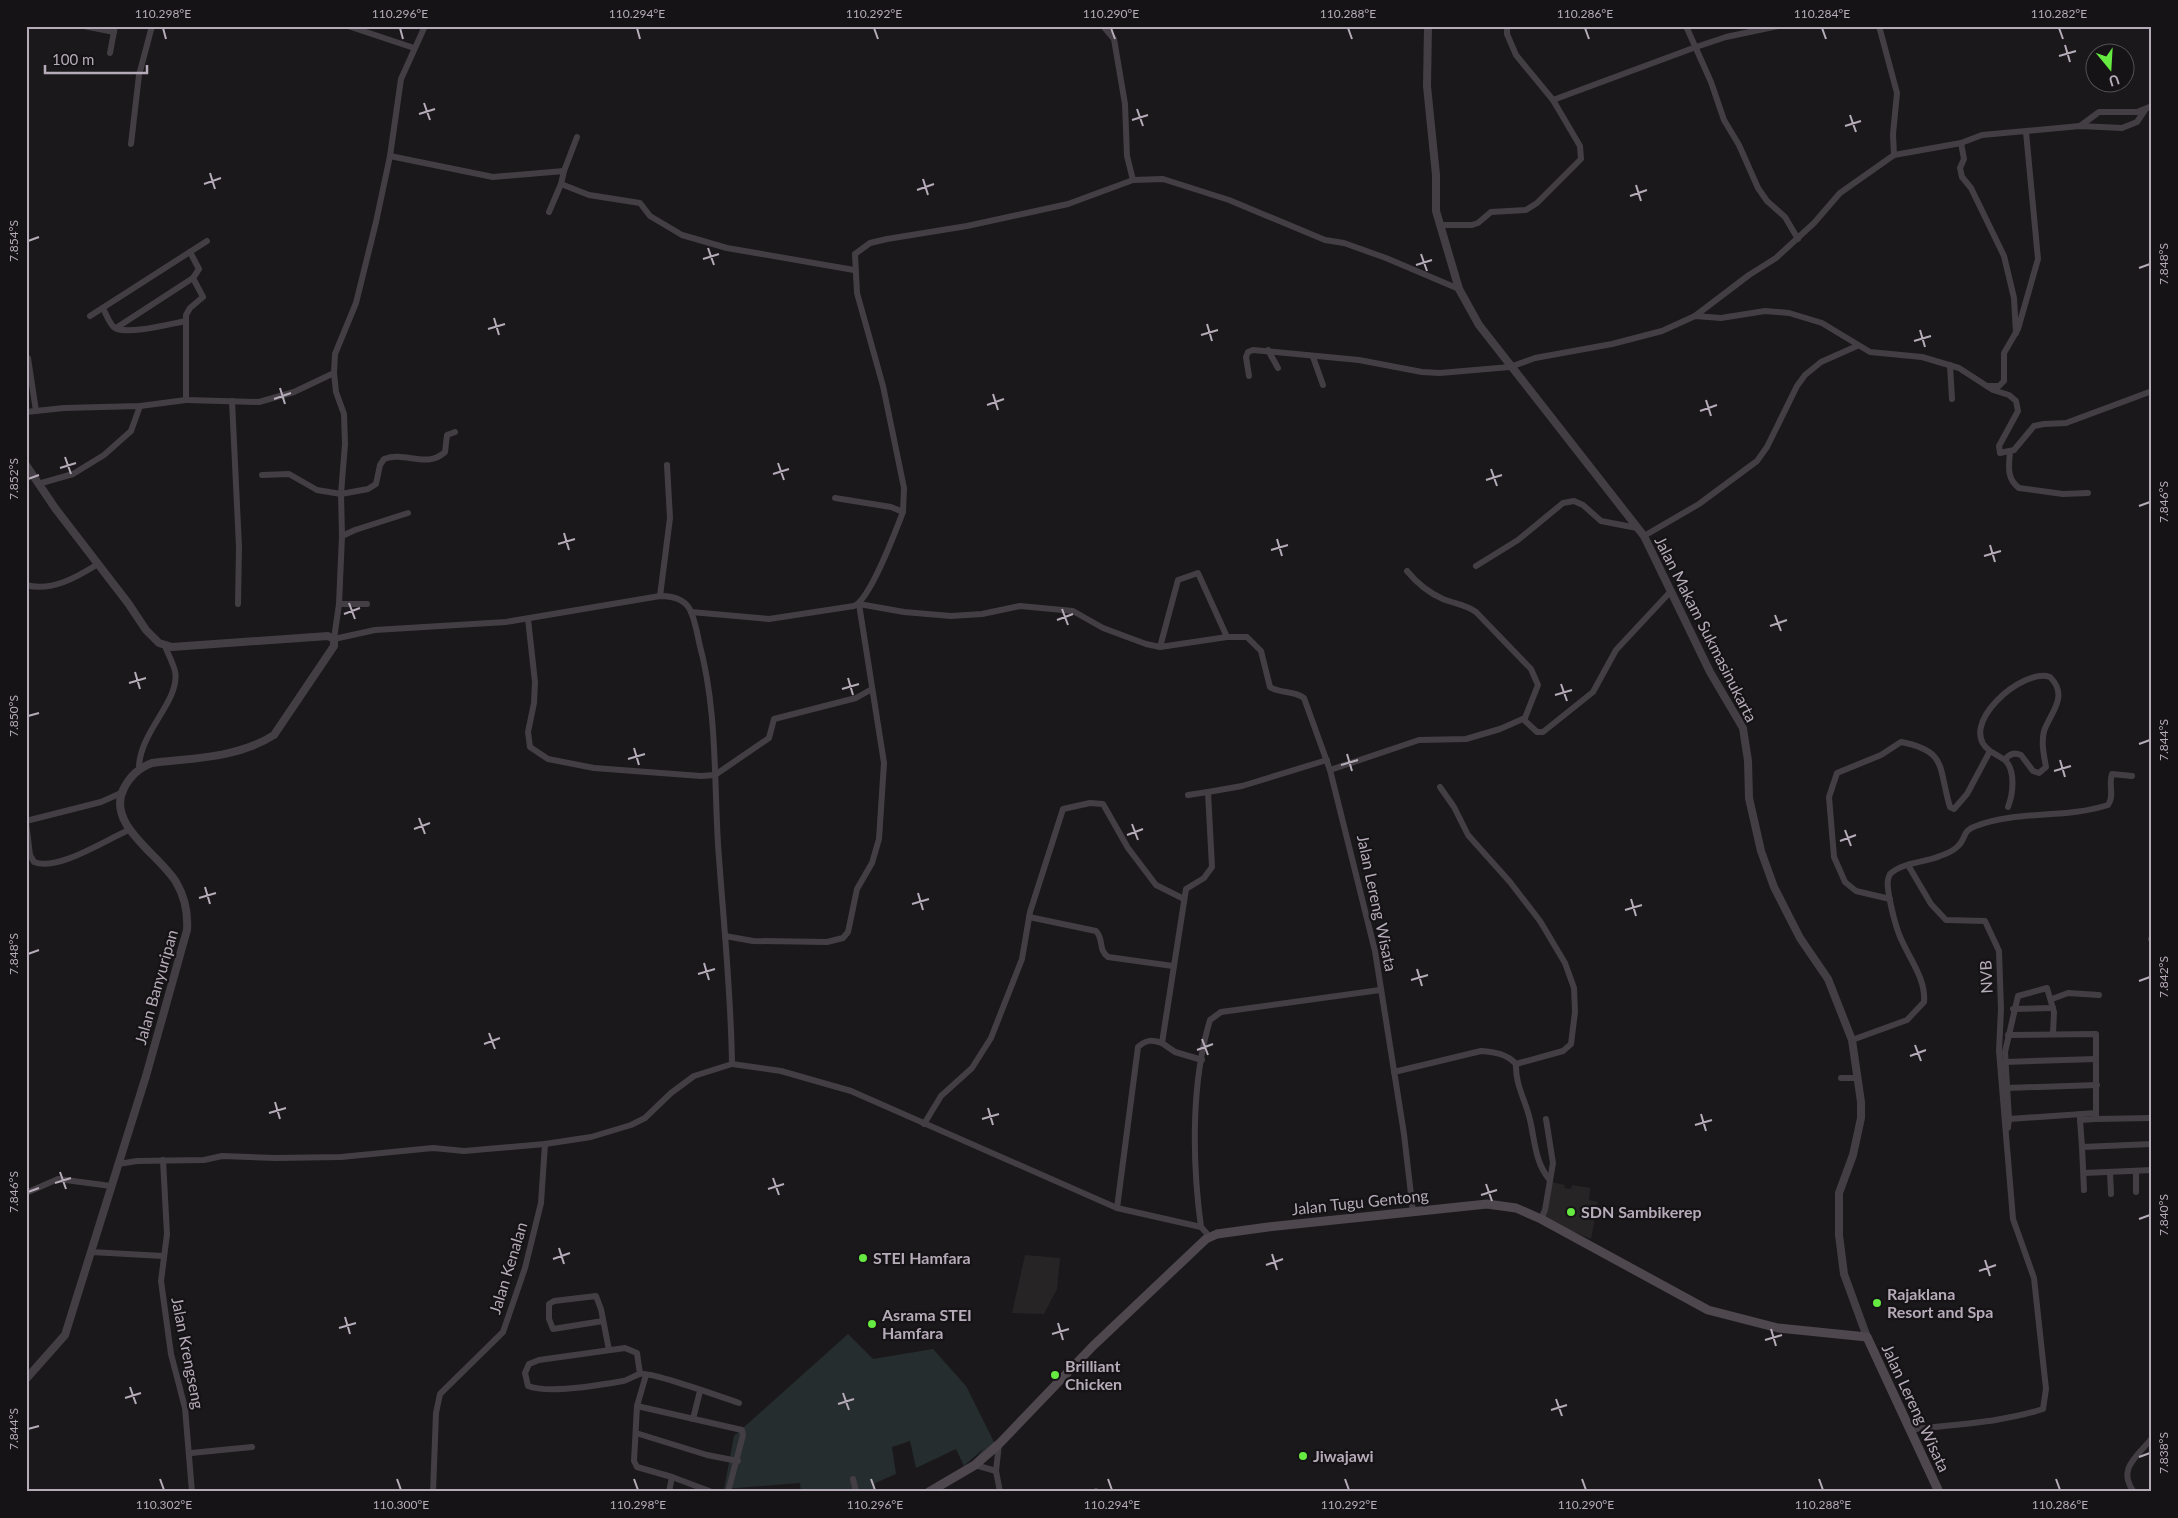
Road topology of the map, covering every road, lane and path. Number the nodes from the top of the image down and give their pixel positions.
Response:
1 (84, 26) edge
2 (152, 26) edge
3 (348, 26) edge
4 (425, 26) edge
5 (1104, 26) edge
6 (1428, 26) edge
7 (1507, 26) edge
8 (1686, 26) edge
9 (1778, 26) edge
10 (1879, 26) edge
11 (115, 29) edge
12 (1696, 47) junction
13 (414, 48) junction
14 (110, 53) dead end
15 (1554, 100) junction
16 (2152, 106) edge
17 (2145, 110) junction
18 (2080, 126) junction
19 (2026, 132) junction
20 (577, 137) dead end
21 (1961, 143) junction
22 (131, 144) dead end
23 (1894, 154) junction
24 (390, 156) junction
25 (564, 171) junction
26 (1133, 180) junction
27 (561, 184) junction
28 (549, 212) dead end
29 (1440, 225) junction
30 (1798, 238) junction
31 (207, 241) dead end
32 (190, 252) junction
33 (854, 270) junction
34 (193, 278) junction
35 (1459, 289) junction
36 (103, 308) junction
37 (90, 316) dead end
38 (1695, 316) junction
39 (186, 321) junction
40 (116, 328) junction
41 (2016, 332) junction
42 (1857, 346) junction
43 (1268, 350) junction
44 (1313, 357) junction
45 (28, 358) dead end
46 (1950, 365) junction
47 (1510, 366) junction
48 (1278, 368) dead end
49 (334, 372) junction
50 (1249, 376) dead end
51 (1323, 385) dead end
52 (1986, 386) junction
53 (2152, 391) edge
54 (1952, 399) dead end
55 (186, 400) junction
56 (232, 401) junction
57 (140, 406) junction
58 (36, 411) junction
59 (26, 412) edge
60 (455, 432) dead end
61 (2010, 452) junction
62 (668, 464) dead end
63 (26, 465) edge
64 (262, 475) dead end
65 (38, 484) junction
66 (2088, 493) dead end
67 (341, 494) junction
68 (836, 498) dead end
69 (903, 512) junction
70 (408, 513) dead end
71 (1637, 528) junction
72 (342, 536) junction
73 (1644, 536) junction
74 (98, 564) junction
75 (1476, 566) dead end
76 (1407, 571) dead end
77 (26, 585) edge
78 (1671, 591) junction
79 (660, 596) junction
80 (238, 604) dead end
81 (339, 604) junction
82 (367, 604) dead end
83 (859, 604) junction
84 (692, 612) junction
85 (528, 619) junction
86 (1227, 637) junction
87 (334, 639) junction
88 (164, 646) junction
89 (1160, 646) junction
90 (872, 689) junction
91 (1523, 719) junction
92 (1990, 751) junction
93 (1327, 760) junction
94 (2005, 760) junction
95 (139, 768) junction
96 (1330, 770) junction
97 (715, 775) junction
98 (2132, 776) dead end
99 (1440, 787) dead end
100 (1208, 792) junction
101 (121, 793) junction
102 (1188, 795) dead end
103 (2008, 807) dead end
104 (26, 822) edge
105 (129, 830) junction
106 (1908, 865) junction
107 (1184, 899) junction
108 (1890, 899) junction
109 (1030, 917) junction
110 (725, 936) junction
111 (1173, 966) junction
112 (1380, 990) junction
113 (2098, 996) dead end
114 (2052, 999) junction
115 (2053, 1008) junction
116 (2013, 1009) junction
117 (2053, 1034) junction
118 (2008, 1036) junction
119 (1852, 1040) junction
120 (1162, 1044) junction
121 (2096, 1059) junction
122 (1202, 1060) junction
123 (2005, 1062) junction
124 (732, 1064) junction
125 (1516, 1064) junction
126 (1394, 1072) junction
127 (1841, 1078) dead end
128 (1858, 1078) junction
129 (2097, 1085) junction
130 (2006, 1088) junction
131 (2096, 1116) junction
132 (2080, 1117) junction
133 (2010, 1118) junction
134 (2152, 1118) edge
135 (1546, 1119) dead end
136 (924, 1124) junction
137 (2006, 1136) junction
138 (545, 1144) junction
139 (2152, 1144) edge
140 (2082, 1147) junction
141 (163, 1160) junction
142 (118, 1164) junction
143 (2152, 1170) edge
144 (2136, 1171) junction
145 (2110, 1172) junction
146 (2084, 1173) junction
147 (1549, 1179) junction
148 (111, 1186) junction
149 (2084, 1190) dead end
150 (2136, 1192) dead end
151 (26, 1193) edge
152 (2111, 1194) dead end
153 (1117, 1208) junction
154 (1412, 1212) junction
155 (1541, 1219) junction
156 (1201, 1227) junction
157 (1210, 1237) junction
158 (91, 1252) junction
159 (163, 1256) junction
160 (603, 1322) junction
161 (1867, 1337) junction
162 (609, 1350) junction
163 (643, 1374) junction
164 (26, 1380) edge
165 (700, 1391) junction
166 (739, 1403) dead end
167 (637, 1406) junction
168 (693, 1419) junction
169 (1909, 1430) junction
170 (636, 1433) junction
171 (2152, 1438) edge
172 (999, 1444) junction
173 (252, 1446) dead end
174 (191, 1453) junction
175 (738, 1461) junction
176 (975, 1466) junction
177 (996, 1471) junction
178 (672, 1477) junction
179 (853, 1479) dead end
180 (192, 1492) edge
181 (433, 1492) edge
182 (669, 1492) edge
183 (712, 1492) edge
184 (728, 1492) edge
185 (856, 1492) edge
186 (929, 1492) edge
187 (1000, 1492) edge
188 (1939, 1492) edge
189 (2134, 1492) edge

1 - 11 street
2 - 22 street
3 - 13 street
4 - 13 street
5 - 26 street
6 - 29 street, Jalan Makam Sukmasinukarta
7 - 15 street
8 - 12 street
9 - 12 street
10 - 23 street
11 - 14 street
12 - 15 street
12 - 30 street
13 - 24 street
15 - 29 street
16 - 17 street
17 - 18 street
17 - 18 street
18 - 19 street
19 - 21 street
19 - 41 street
20 - 25 street
21 - 23 street
21 - 41 street
23 - 30 street
24 - 25 street
24 - 49 street
25 - 27 street
26 - 33 street
26 - 35 street
27 - 28 street
27 - 33 street
29 - 35 street, Jalan Makam Sukmasinukarta
30 - 38 street
31 - 32 street
32 - 34 street
32 - 36 street
33 - 69 street
34 - 39 street
34 - 40 street
35 - 47 street, Jalan Makam Sukmasinukarta
36 - 37 street
36 - 40 street
38 - 42 street
38 - 47 street
39 - 40 street
39 - 55 street
41 - 52 street
42 - 46 street
42 - 73 street
43 - 44 street
43 - 48 street
43 - 50 street
44 - 47 street
44 - 51 street
45 - 58 street
46 - 52 street
46 - 54 street
47 - 71 street, Jalan Makam Sukmasinukarta
49 - 56 street
49 - 67 street
52 - 61 street
53 - 61 street
55 - 56 street
55 - 57 street
56 - 80 street
57 - 58 street
57 - 65 street
58 - 59 street
60 - 67 street
61 - 66 street
62 - 79 street
63 - 65 street
64 - 67 street
65 - 74 street
67 - 72 street
68 - 69 street
69 - 83 street
70 - 72 street
71 - 73 street, Jalan Makam Sukmasinukarta
71 - 75 street
72 - 81 street
73 - 78 street, Jalan Makam Sukmasinukarta
74 - 77 street
74 - 88 street
76 - 91 street
78 - 91 street
78 - 119 street, Jalan Makam Sukmasinukarta
79 - 84 street
79 - 85 street
81 - 82 street
81 - 87 street
83 - 84 street
83 - 89 street
83 - 90 street
84 - 97 street
85 - 87 street
85 - 97 street
86 - 89 street
86 - 89 street
86 - 93 street, Jalan Lereng Wisata
87 - 88 street
87 - 95 street
88 - 95 street
90 - 97 street
90 - 110 street
91 - 96 street
92 - 94 street
92 - 94 street
92 - 108 street
93 - 96 street, Jalan Lereng Wisata
93 - 100 street
94 - 103 street
95 - 101 street
96 - 112 street, Jalan Lereng Wisata
97 - 110 street
98 - 106 street
99 - 125 street
100 - 102 street
100 - 107 street
101 - 104 street
101 - 105 street, Jalan Banyuripan
104 - 105 street
105 - 142 street, Jalan Banyuripan
106 - 108 street
106 - 137 street, NVB
107 - 109 street
107 - 111 street
108 - 119 street
109 - 111 street
109 - 136 street
110 - 124 street
111 - 120 street
112 - 122 street
112 - 126 street, Jalan Lereng Wisata
113 - 114 street
114 - 115 street
114 - 116 street
115 - 116 street
115 - 117 street
116 - 118 street
117 - 118 street
117 - 121 street
118 - 123 street
119 - 128 street, Jalan Makam Sukmasinukarta
120 - 122 street
120 - 153 street
121 - 123 street
121 - 129 street
122 - 156 street
123 - 130 street
124 - 136 street
124 - 138 street
125 - 126 street
125 - 147 street
126 - 154 street, Jalan Lereng Wisata
127 - 128 street
128 - 161 street, Jalan Makam Sukmasinukarta
129 - 130 street
129 - 131 street
130 - 133 street
131 - 132 street
131 - 134 street
132 - 133 street
132 - 140 street
133 - 137 street
135 - 147 street
136 - 153 street
137 - 169 street
138 - 141 street
138 - 181 street, Jalan Kenalan
139 - 140 street
140 - 146 street
141 - 142 street
141 - 159 street, Jalan Krengseng
142 - 148 street, Jalan Banyuripan
143 - 144 street
144 - 145 street
144 - 150 street
145 - 146 street
145 - 152 street
146 - 149 street
147 - 155 street
148 - 151 street
148 - 158 street, Jalan Banyuripan
153 - 156 street
154 - 155 main road, Jalan Tugu Gentong
154 - 157 main road, Jalan Tugu Gentong
155 - 161 main road, Jalan Tugu Gentong
156 - 157 street
157 - 172 main road
158 - 159 street
158 - 164 street, Jalan Banyuripan
159 - 174 street, Jalan Krengseng
160 - 160 street
160 - 162 street
161 - 169 main road, Jalan Lereng Wisata
162 - 163 street
162 - 163 street
163 - 165 street
163 - 167 street
165 - 166 street
165 - 168 street
167 - 168 street
167 - 170 street
168 - 175 street
169 - 188 main road, Jalan Lereng Wisata
170 - 175 street
170 - 178 street
171 - 189 street
172 - 176 main road
172 - 177 street
173 - 174 street
174 - 180 street, Jalan Krengseng
175 - 184 street
176 - 177 street
176 - 186 main road
177 - 187 street
178 - 182 street
178 - 183 street
179 - 185 street

